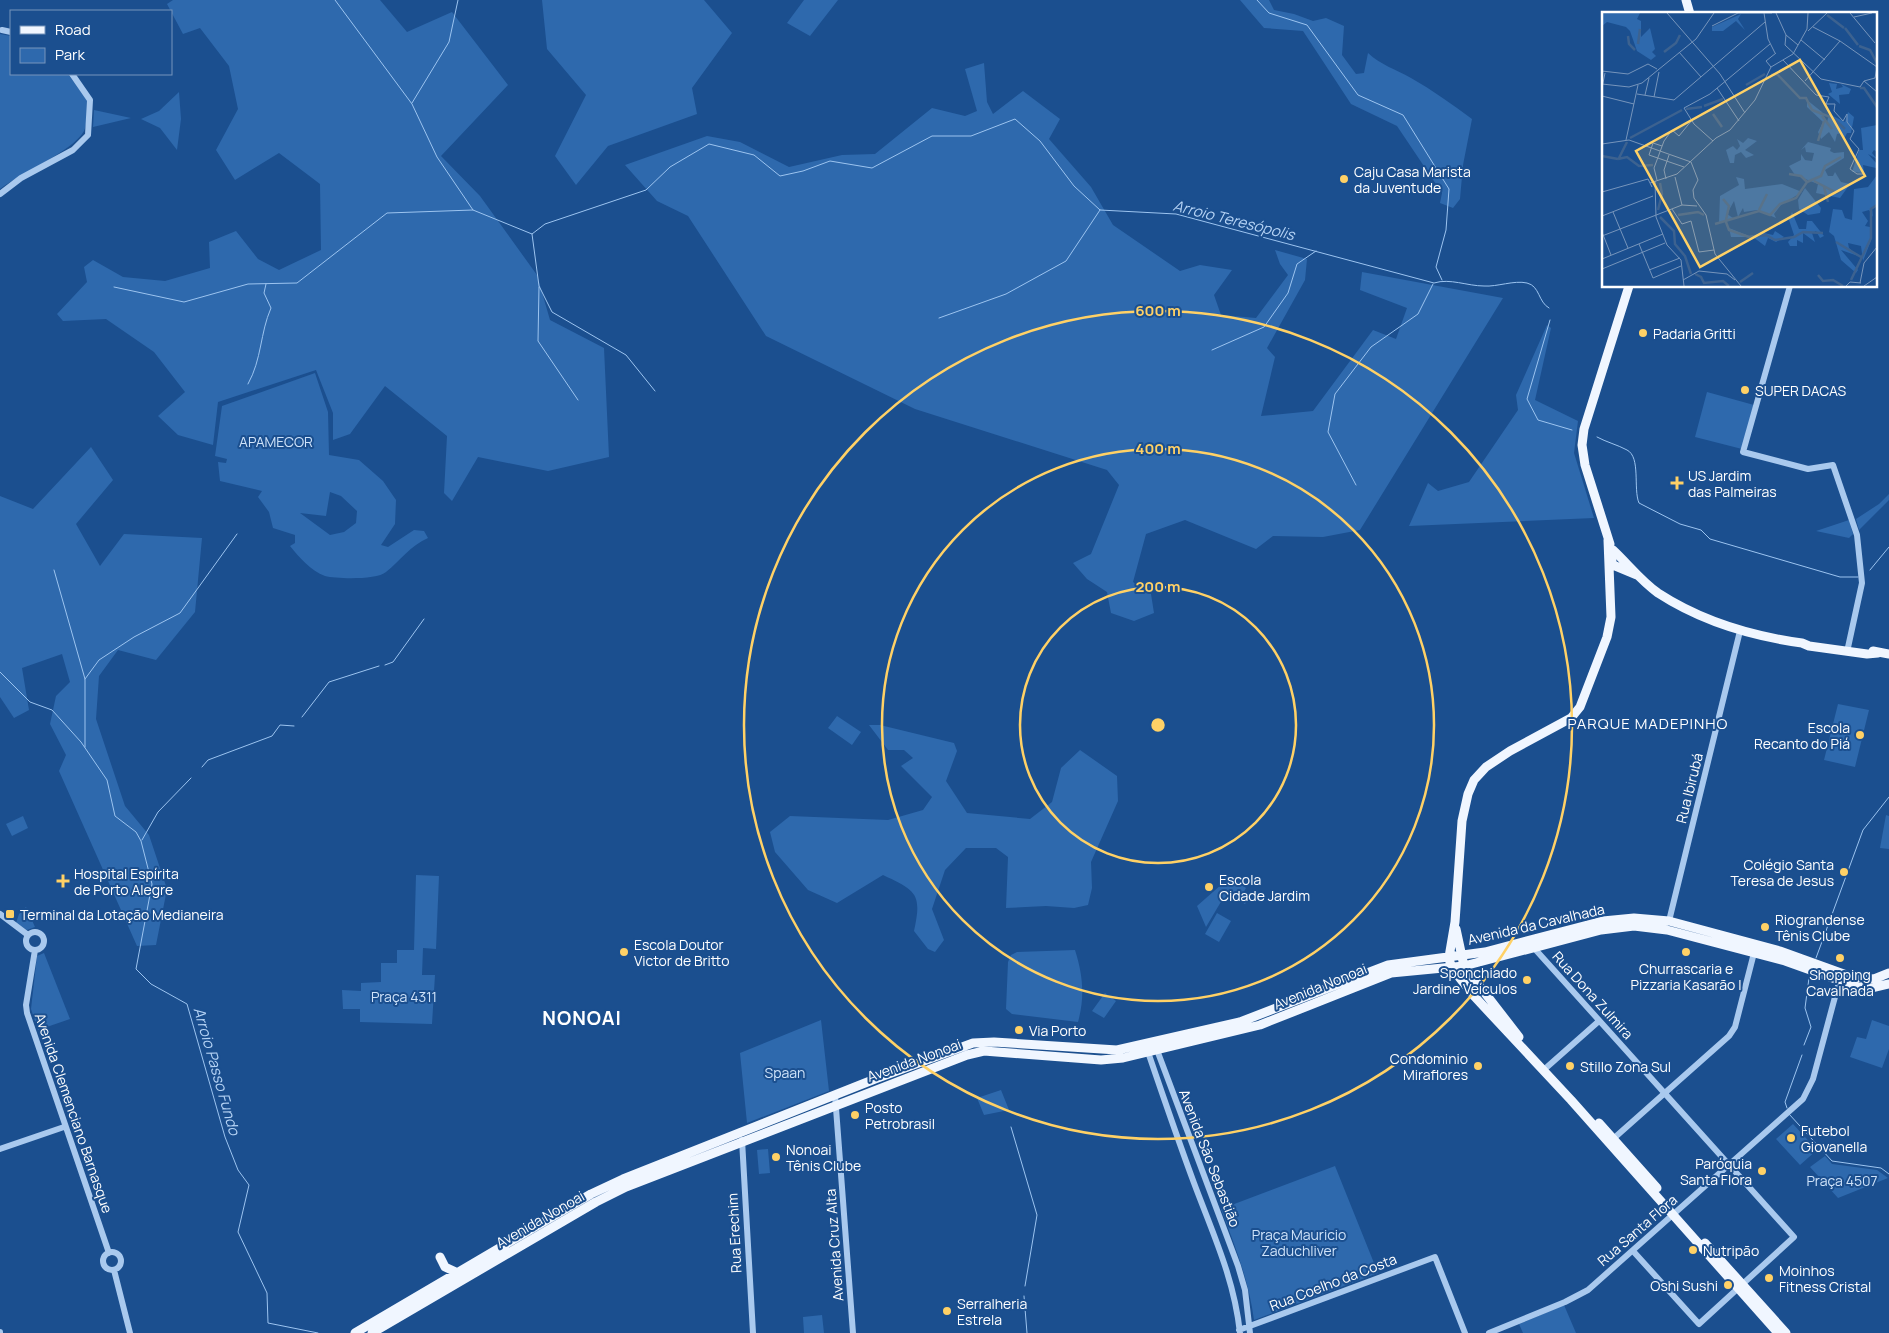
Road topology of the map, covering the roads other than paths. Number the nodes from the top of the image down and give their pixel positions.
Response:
1 (2, 30) dead end
2 (10, 32) edge
3 (73, 75) edge
4 (0, 194) edge
5 (1628, 288) edge
6 (1789, 288) edge
7 (1611, 551) junction
8 (1614, 566) junction
9 (1632, 571) junction
10 (1611, 584) junction
11 (1740, 631) junction
12 (1847, 649) junction
13 (1889, 654) edge
14 (0, 914) edge
15 (1668, 921) junction
16 (1455, 922) junction
17 (28, 935) junction
18 (1458, 941) junction
19 (1534, 948) junction
20 (1755, 948) junction
21 (35, 950) junction
22 (1485, 952) junction
23 (1461, 956) junction
24 (1448, 957) junction
25 (1464, 966) junction
26 (1451, 967) junction
27 (1889, 973) edge
28 (1867, 979) junction
29 (1839, 982) junction
30 (1889, 984) edge
31 (1871, 988) junction
32 (1889, 988) edge
33 (1482, 990) junction
34 (1474, 996) junction
35 (1599, 1021) junction
36 (1172, 1038) junction
37 (1152, 1051) junction
38 (1547, 1068) junction
39 (1665, 1092) junction
40 (835, 1094) junction
41 (836, 1104) junction
42 (64, 1127) junction
43 (742, 1137) junction
44 (1614, 1139) junction
45 (0, 1149) edge
46 (1730, 1164) junction
47 (1675, 1214) junction
48 (1632, 1251) junction
49 (109, 1253) junction
50 (440, 1256) dead end
51 (114, 1270) junction
52 (458, 1273) junction
53 (1739, 1285) junction
54 (433, 1288) junction
55 (421, 1304) junction
56 (1250, 1330) edge
57 (1240, 1331) edge
58 (130, 1333) edge
59 (355, 1333) edge
60 (372, 1333) edge
61 (753, 1333) edge
62 (853, 1333) edge
63 (1465, 1333) edge
64 (1490, 1333) edge
65 (1778, 1333) edge
66 (1786, 1333) edge

1 - 2 street
3 - 4 street
5 - 7 main road
6 - 12 street
7 - 8 main road
7 - 9 main road
7 - 10 main road
8 - 9 main road
8 - 10 main road
9 - 10 main road
9 - 11 main road
10 - 16 main road
11 - 12 main road
11 - 15 street, Rua Ibirubá
12 - 13 main road
14 - 17 street
15 - 20 main road, Avenida da Cavalhada
15 - 22 main road, Avenida da Cavalhada
16 - 18 main road
16 - 24 main road
17 - 21 street
17 - 21 street
18 - 22 main road
18 - 23 main road
19 - 20 main road, Avenida da Cavalhada
19 - 25 main road, Avenida da Cavalhada
19 - 35 street, Rua Dona Zulmira
20 - 28 main road, Avenida da Cavalhada
20 - 29 main road, Avenida da Cavalhada
20 - 39 street
21 - 42 street, Avenida Clemenciano Barnasque
22 - 23 main road, Avenida da Cavalhada
23 - 24 main road, Avenida da Cavalhada
23 - 25 main road
24 - 26 main road
24 - 36 main road, Avenida Nonoai
25 - 26 main road, Avenida da Cavalhada
25 - 33 main road
26 - 34 main road
26 - 37 main road, Avenida Nonoai
27 - 28 main road, Avenida da Cavalhada
28 - 29 main road
29 - 31 main road, Avenida da Cavalhada
29 - 46 street, Rua Santa Flora
30 - 31 main road, Avenida da Cavalhada
31 - 32 main road
33 - 34 main road
33 - 38 main road
34 - 47 main road
35 - 38 street
35 - 39 street, Rua Dona Zulmira
36 - 37 main road
36 - 40 main road, Avenida Nonoai
37 - 41 main road, Avenida Nonoai
37 - 56 street, Avenida São Sebastião
37 - 57 street, Avenida São Sebastião
38 - 44 main road
39 - 44 street
39 - 46 street, Rua Dona Zulmira
40 - 41 street, Avenida Cruz Alta
40 - 43 main road, Avenida Nonoai
41 - 43 main road, Avenida Nonoai
41 - 62 street, Avenida Cruz Alta
42 - 45 street
42 - 49 street, Avenida Clemenciano Barnasque
43 - 52 main road, Avenida Nonoai
43 - 55 main road, Avenida Nonoai
43 - 61 street, Rua Erechim
44 - 47 main road
46 - 47 street, Rua Santa Flora
46 - 53 street, Rua Dona Zulmira
47 - 48 street, Rua Santa Flora
47 - 53 main road
48 - 53 street
48 - 64 street, Rua Santa Flora
49 - 51 street
49 - 51 street
50 - 52 main road
51 - 58 street
52 - 54 main road, Avenida Nonoai
53 - 65 main road
53 - 66 main road
54 - 55 main road
54 - 59 main road, Avenida Nonoai
55 - 60 main road, Avenida Nonoai
56 - 57 street, Rua Coelho da Costa
56 - 63 street, Rua Coelho da Costa

